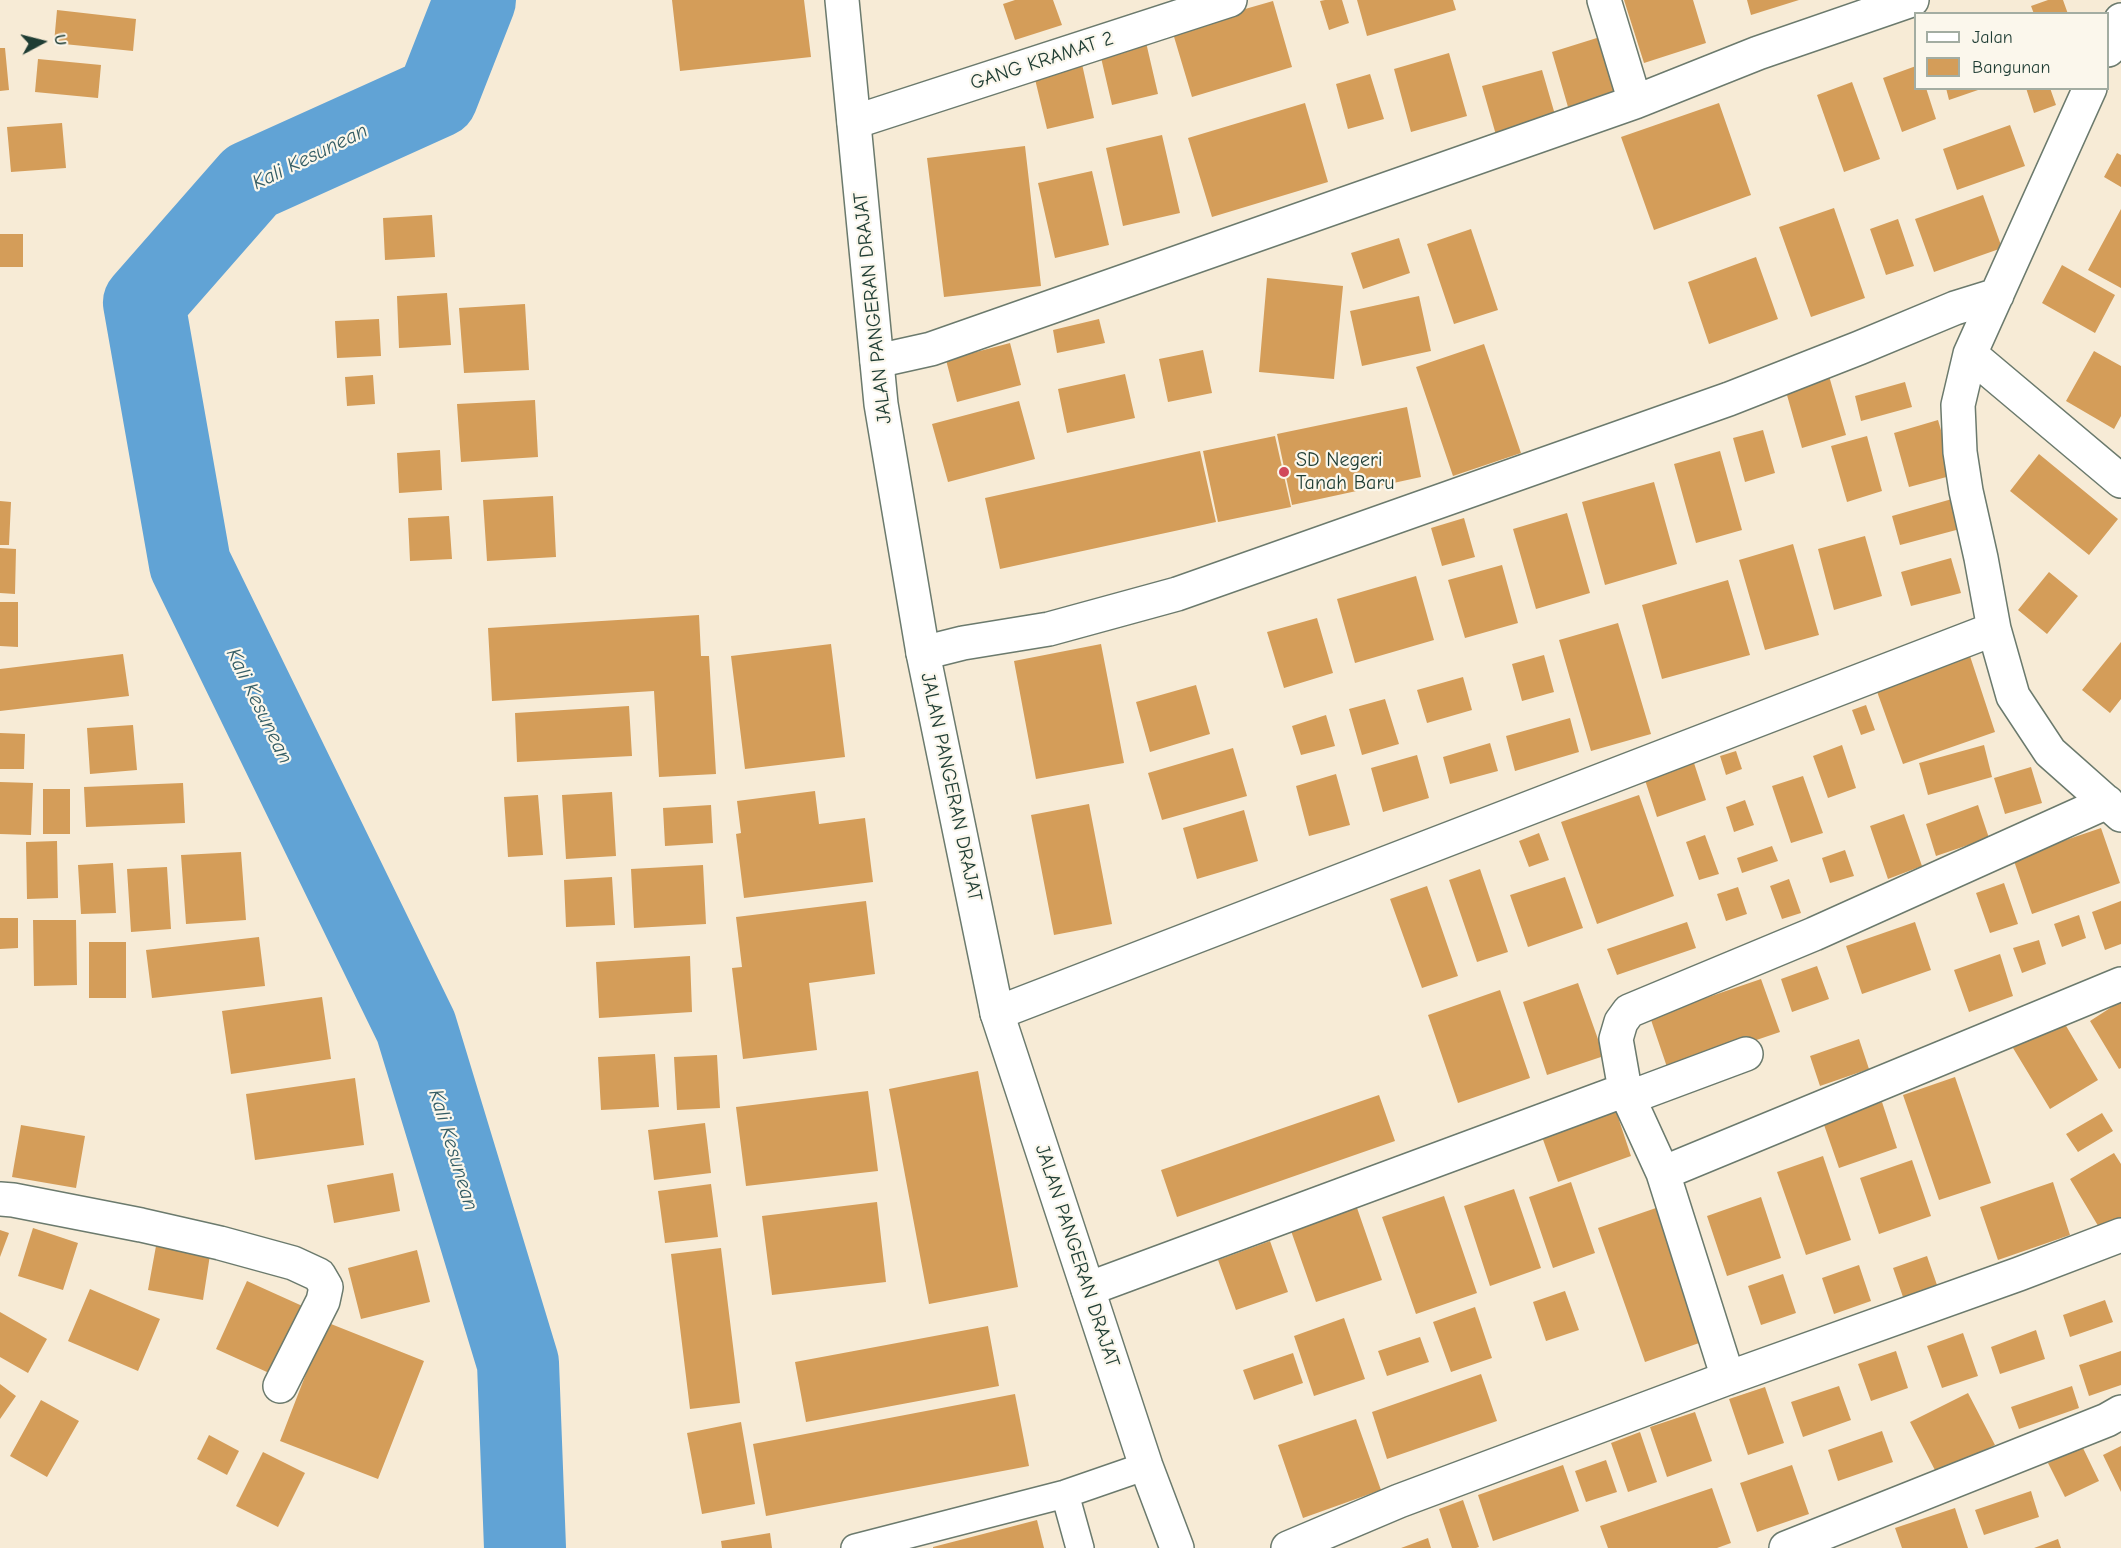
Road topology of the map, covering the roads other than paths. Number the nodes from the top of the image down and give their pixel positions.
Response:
1 (842, 0) edge
2 (1230, 0) edge
3 (1604, 0) edge
4 (1912, 0) edge
5 (2121, 20) edge
6 (2109, 48) edge
7 (2089, 90) edge
8 (1635, 102) junction
9 (854, 122) junction
10 (1996, 295) junction
11 (1970, 354) junction
12 (877, 361) junction
13 (2121, 481) edge
14 (1994, 629) junction
15 (923, 653) junction
16 (2114, 808) edge
17 (2121, 984) edge
18 (997, 1013) junction
19 (1746, 1053) dead end
20 (1626, 1094) junction
21 (1663, 1173) junction
22 (0, 1199) edge
23 (2121, 1234) edge
24 (1088, 1289) junction
25 (1728, 1378) junction
26 (280, 1386) dead end
27 (2121, 1412) edge
28 (1146, 1466) junction
29 (1065, 1494) junction
30 (855, 1548) edge
31 (1080, 1548) edge
32 (1177, 1548) edge
33 (1288, 1548) edge
34 (1786, 1548) edge

1 - 9 street, JALAN PANGERAN DRAJAT
2 - 9 street, GANG KRAMAT 2
3 - 8 street
4 - 8 street
5 - 6 street
7 - 10 street
8 - 12 street
9 - 12 street, JALAN PANGERAN DRAJAT
10 - 11 street
10 - 15 street
11 - 13 street
11 - 14 street
12 - 15 street, JALAN PANGERAN DRAJAT
14 - 16 street
14 - 18 street
15 - 18 street, JALAN PANGERAN DRAJAT
16 - 20 street
17 - 21 street
18 - 24 street, JALAN PANGERAN DRAJAT
19 - 20 street
20 - 21 street
20 - 24 street
21 - 25 street
22 - 26 street
23 - 25 street
24 - 28 street, JALAN PANGERAN DRAJAT
25 - 33 street
27 - 34 street
28 - 29 lane
28 - 32 street, JALAN PANGERAN DRAJAT
29 - 30 lane
29 - 31 lane

